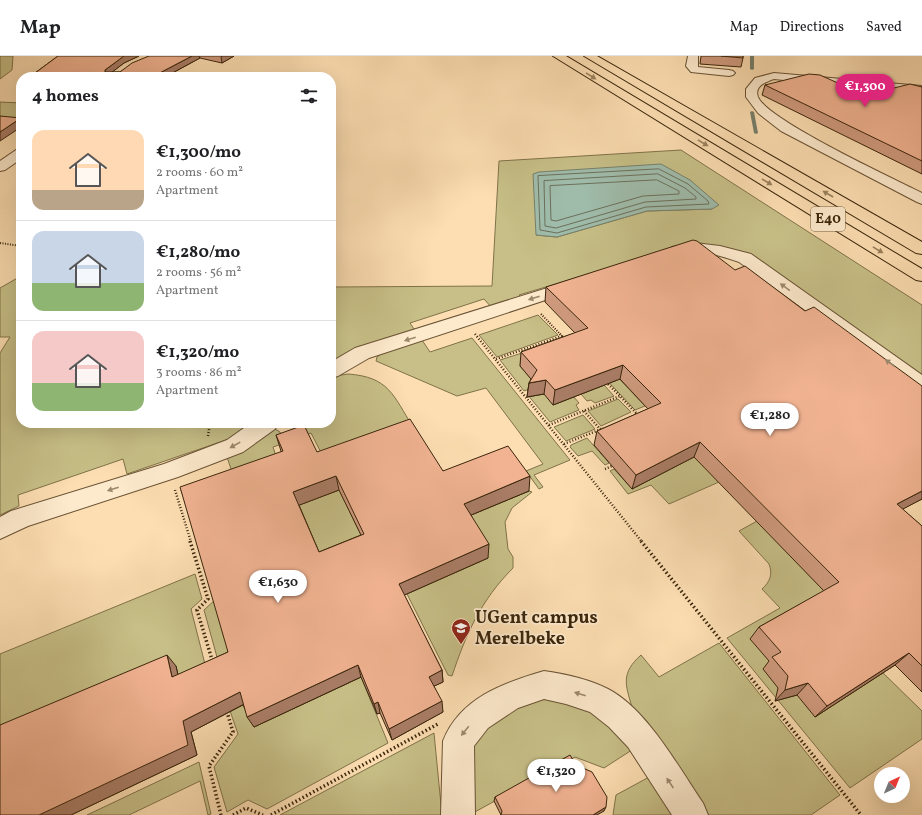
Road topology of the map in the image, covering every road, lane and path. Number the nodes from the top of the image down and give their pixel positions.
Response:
1 (558, 56) edge
2 (589, 56) edge
3 (693, 56) edge
4 (728, 74) dead end
5 (922, 90) edge
6 (16, 157) edge
7 (0, 168) edge
8 (922, 200) edge
9 (0, 243) edge
10 (16, 245) edge
11 (922, 249) edge
12 (664, 255) edge
13 (922, 276) edge
14 (588, 280) edge
15 (527, 300) junction
16 (466, 321) junction
17 (522, 350) junction
18 (527, 356) edge
19 (496, 359) junction
20 (336, 368) edge
21 (604, 380) edge
22 (922, 385) edge
23 (528, 391) edge
24 (523, 393) junction
25 (620, 396) junction
26 (584, 411) junction
27 (643, 412) edge
28 (637, 414) junction
29 (631, 417) edge
30 (548, 425) junction
31 (606, 427) edge
32 (260, 428) edge
33 (600, 429) junction
34 (564, 444) junction
35 (612, 466) edge
36 (605, 469) dead end
37 (170, 470) junction
38 (0, 528) edge
39 (215, 671) edge
40 (226, 709) edge
41 (442, 721) edge
42 (221, 815) edge
43 (233, 815) edge
44 (263, 815) edge
45 (270, 815) edge
46 (458, 815) edge
47 (691, 815) edge
48 (861, 815) edge

1 -> 13 highway, E40
11 -> 2 highway, E40
3 - 4 street
5 - 8 street
6 - 7 street
9 - 10 path
22 -> 12 street
14 -> 15 street
15 - 16 street
15 - 17 path
16 - 19 path
16 -> 20 street
17 - 18 path
17 - 19 path
19 - 24 path
21 - 25 path
23 - 24 path
24 - 30 path
25 - 26 path
25 - 28 path
26 - 30 path
26 - 33 path
27 - 28 path
28 - 29 path
30 - 34 path
31 - 33 path
32 -> 37 street
33 - 34 path
34 - 48 path
35 - 36 path
37 -> 38 street
37 - 39 path
40 - 42 path
41 - 45 path
43 - 44 path
47 -> 46 street

